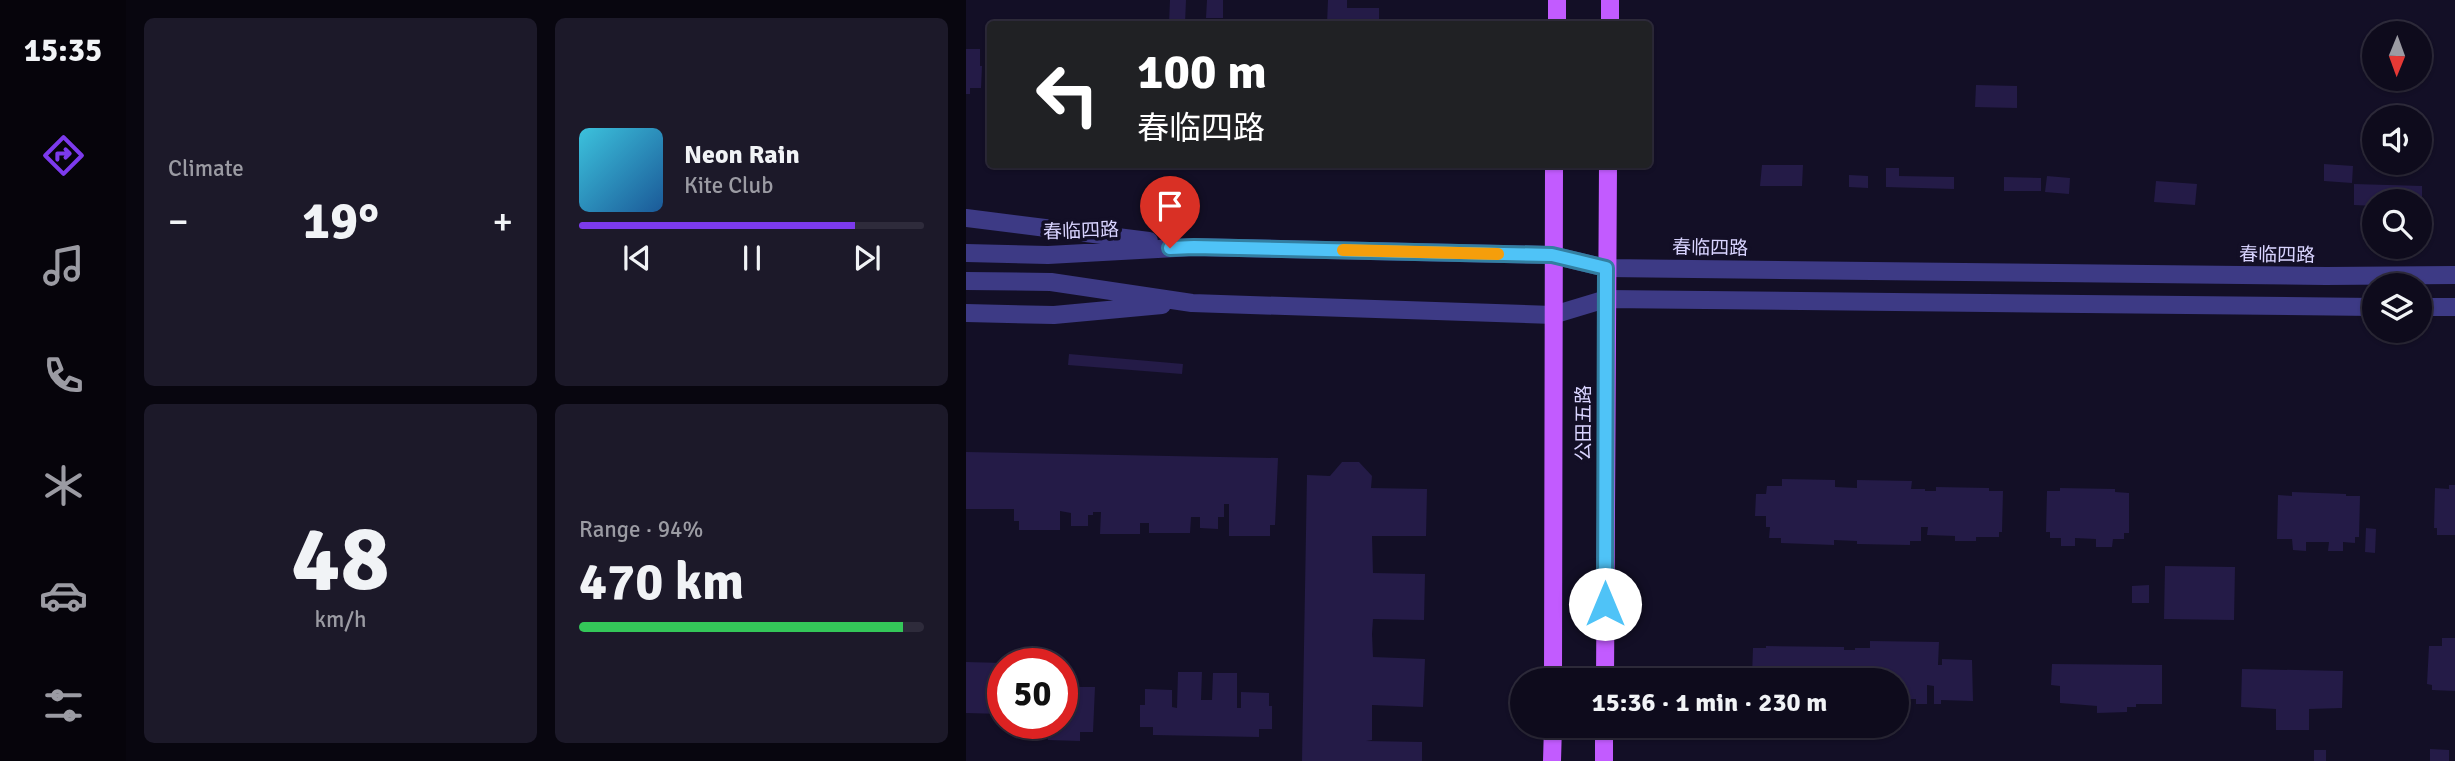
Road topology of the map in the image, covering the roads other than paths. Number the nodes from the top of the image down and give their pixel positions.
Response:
1 (1557, 0) edge
2 (1610, 0) edge
3 (1556, 21) edge
4 (1610, 21) edge
5 (1554, 168) edge
6 (1608, 168) edge
7 (966, 218) edge
8 (1194, 247) junction
9 (966, 253) edge
10 (1552, 255) junction
11 (1606, 268) junction
12 (2455, 275) edge
13 (966, 281) edge
14 (1606, 299) junction
15 (1192, 303) junction
16 (2362, 307) edge
17 (2432, 307) edge
18 (2455, 307) edge
19 (966, 313) edge
20 (1553, 315) junction
21 (1553, 668) edge
22 (1605, 668) edge
23 (1552, 738) edge
24 (1604, 738) edge
25 (1552, 761) edge
26 (1604, 761) edge

1 - 3 main road
2 - 4 main road
5 - 10 main road, 公田五路
6 - 11 main road, 公田五路
7 - 8 street
8 - 9 street, 春临四路
8 - 10 street, 春临四路
10 - 11 street, 春临四路
10 - 20 main road, 公田五路
11 - 12 street, 春临四路
11 - 14 main road, 公田五路
13 - 15 street
14 - 16 street
14 - 20 street
14 - 22 main road, 公田五路
15 - 19 street
15 - 20 street
17 - 18 street
20 - 21 main road, 公田五路
23 - 25 main road
24 - 26 main road

